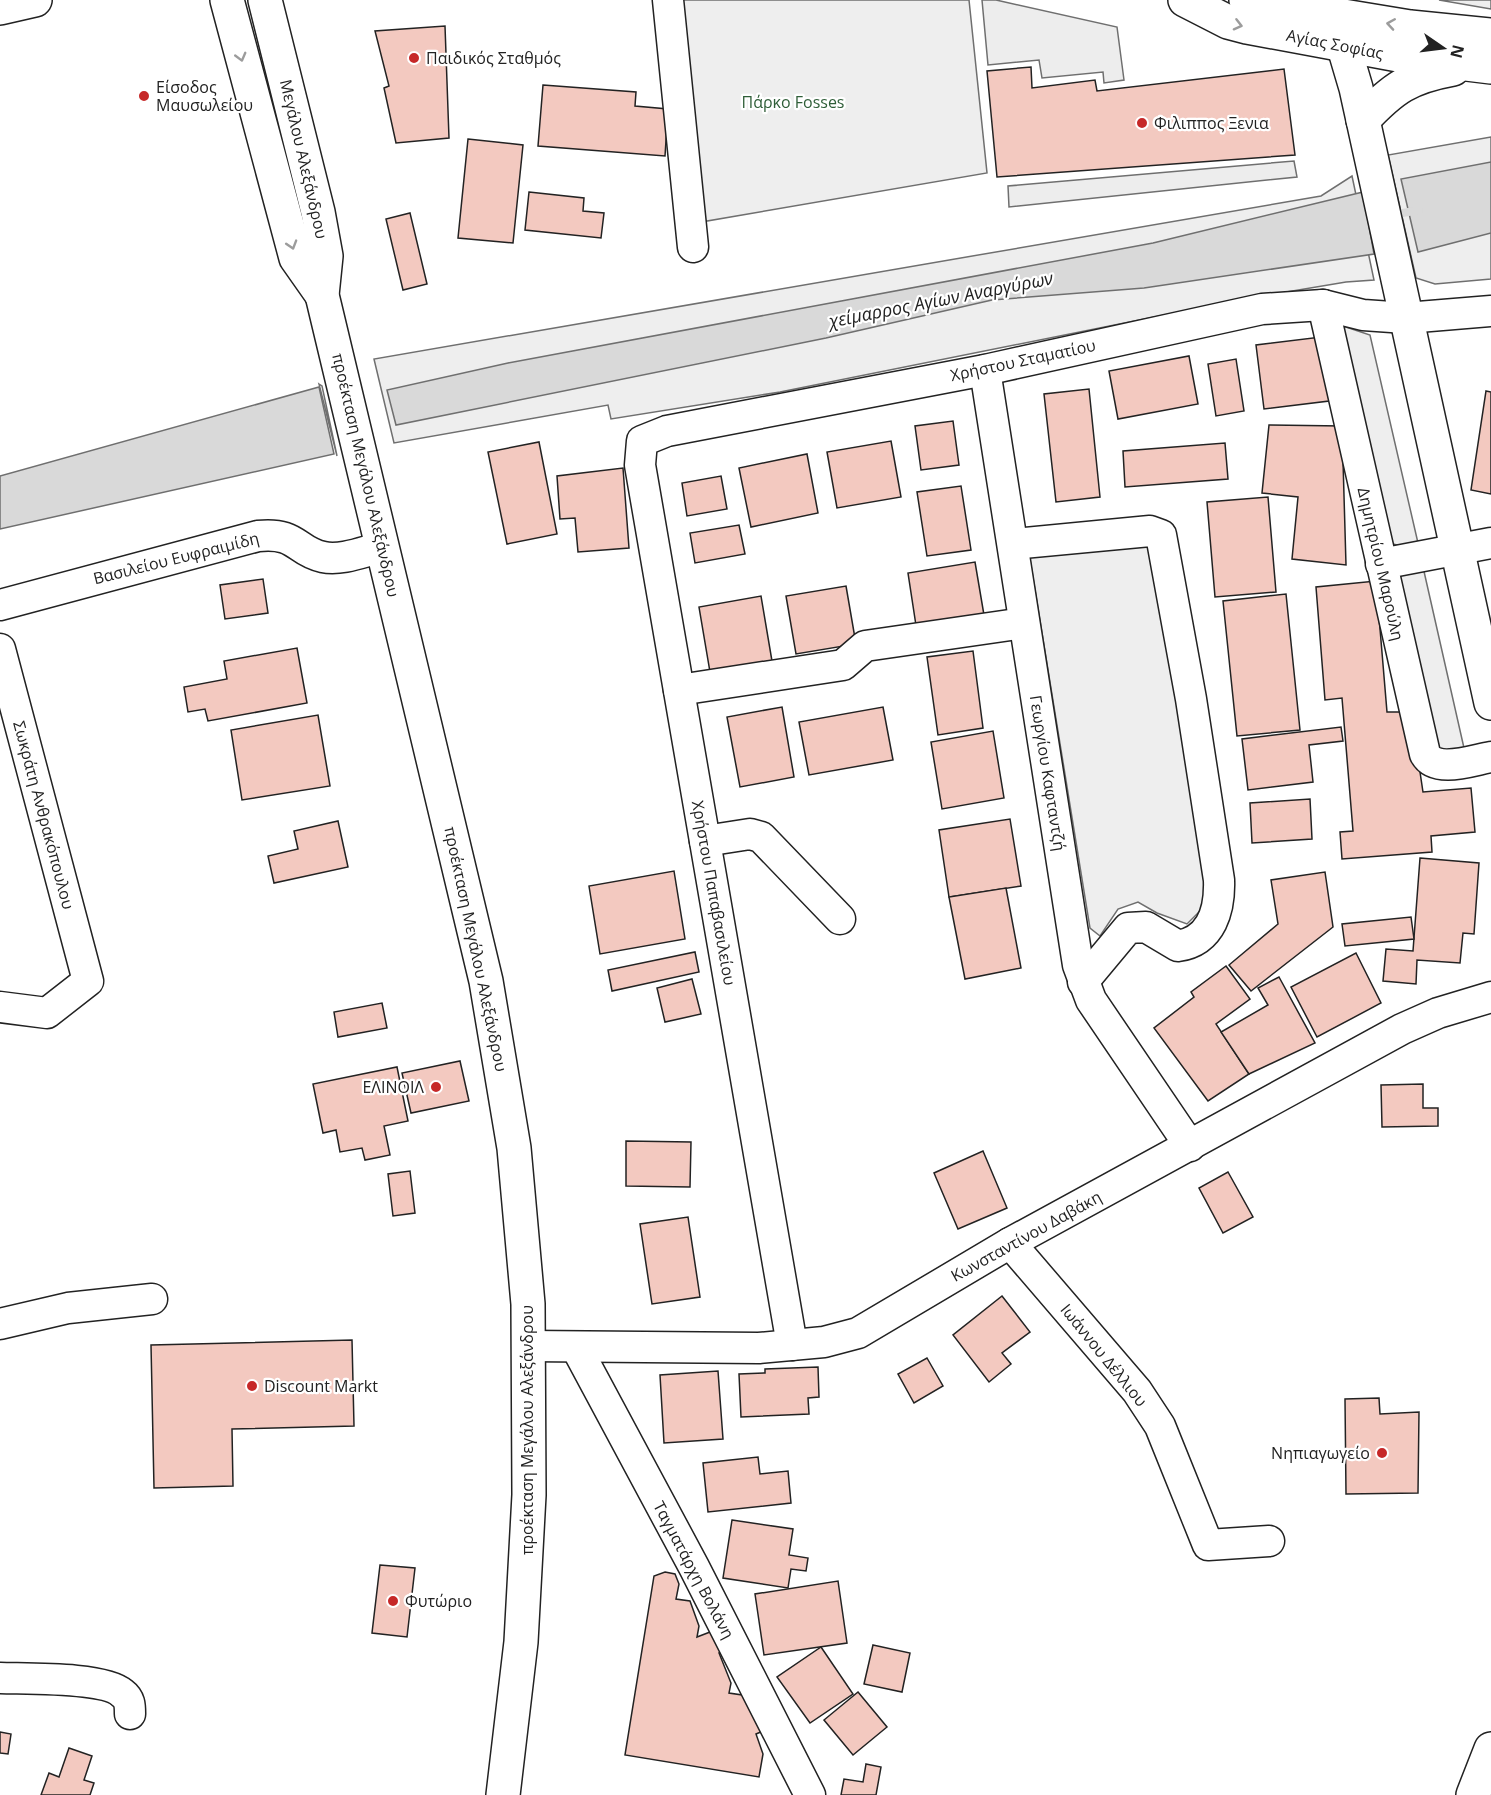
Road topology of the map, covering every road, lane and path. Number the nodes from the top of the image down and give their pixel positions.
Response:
1 (35, 0) edge
2 (227, 0) edge
3 (286, 0) edge
4 (668, 0) edge
5 (1184, 0) edge
6 (1198, 0) edge
7 (1246, 0) edge
8 (0, 8) edge
9 (1333, 8) edge
10 (270, 15) edge
11 (1491, 35) edge
12 (1345, 47) junction
13 (1482, 66) edge
14 (1364, 120) junction
15 (693, 247) dead end
16 (322, 295) junction
17 (1403, 303) junction
18 (1323, 305) junction
19 (1491, 311) edge
20 (985, 370) junction
21 (642, 441) joint
22 (1491, 543) edge
23 (1013, 544) junction
24 (383, 547) junction
25 (1457, 549) junction
26 (1381, 564) junction
27 (0, 605) edge
28 (1024, 623) junction
29 (0, 649) edge
30 (1489, 686) edge
31 (679, 690) junction
32 (1491, 757) edge
33 (705, 841) junction
34 (840, 919) dead end
35 (1083, 982) junction
36 (1491, 997) edge
37 (0, 1007) edge
38 (1190, 1146) junction
39 (1010, 1243) junction
40 (152, 1299) dead end
41 (0, 1323) edge
42 (792, 1345) junction
43 (529, 1346) junction
44 (576, 1347) junction
45 (1269, 1541) dead end
46 (0, 1678) edge
47 (130, 1714) dead end
48 (1491, 1749) edge
49 (503, 1795) edge
50 (810, 1795) edge
51 (1473, 1795) edge

1 - 8 main road
2 -> 16 main road, Μεγάλου Αλεξάνδρου
3 - 10 main road
4 - 15 street
5 - 6 main road, Αγίας Σοφίας
5 -> 12 main road, Αγίας Σοφίας
7 - 9 main road, Αγίας Σοφίας
11 -> 9 main road, Αγίας Σοφίας
9 - 12 main road
10 - 16 main road, Μεγάλου Αλεξάνδρου
12 - 13 main road, Αγίας Σοφίας
12 - 14 main road
13 - 14 main road
14 - 17 main road
16 - 24 main road, προέκταση Μεγάλου Αλεξάνδρου
17 - 18 street, Χρήστου Σταματίου
17 - 19 street, Χρήστου Σταματίου
17 - 25 main road
18 - 20 street, Χρήστου Σταματίου
18 - 26 street, Δημητρίου Μαρούλη
20 - 21 street, Χρήστου Σταματίου
20 - 23 street, Γεωργίου Καφταντζή
21 - 31 street, Χρήστου Παπαβασιλείου
22 - 25 street
23 - 28 street, Γεωργίου Καφταντζή
23 - 35 street
24 - 27 street, Βασιλείου Ευφραιμίδη
24 - 43 main road, προέκταση Μεγάλου Αλεξάνδρου
25 - 26 street
25 - 30 main road
26 - 32 street, Δημητρίου Μαρούλη
28 - 31 street
28 - 35 street, Γεωργίου Καφταντζή
29 - 37 street, Σωκράτη Ανθρακόπουλου
31 - 33 street, Χρήστου Παπαβασιλείου
33 - 34 street
33 - 42 street, Χρήστου Παπαβασιλείου
35 - 38 street, Γεωργίου Καφταντζή
36 - 38 street, Κωνσταντίνου Δαβάκη
38 - 39 street, Κωνσταντίνου Δαβάκη
39 - 42 street, Κωνσταντίνου Δαβάκη
39 - 45 street, Ιωάννου Δέλλιου
40 - 41 street
42 - 44 street, Κωνσταντίνου Δαβάκη
43 - 44 street, Κωνσταντίνου Δαβάκη
43 - 49 main road, προέκταση Μεγάλου Αλεξάνδρου
44 - 50 street, Ταγματάρχη Βολάνη
46 - 47 street
48 - 51 main road

